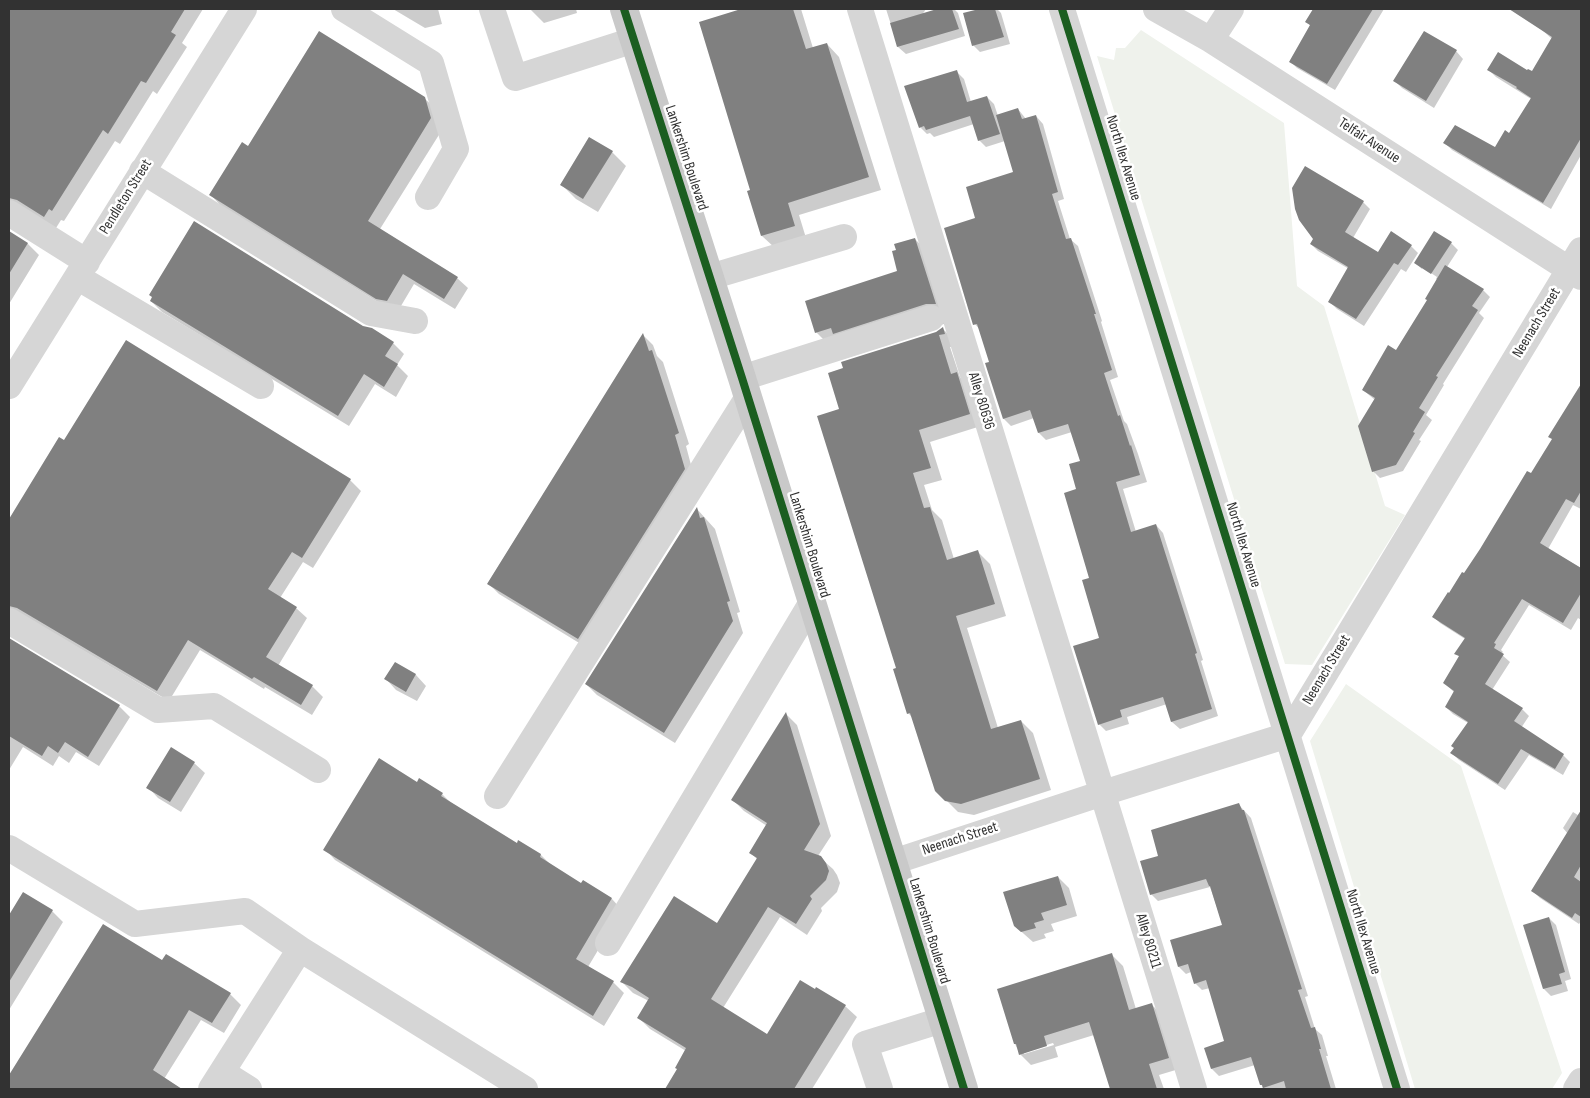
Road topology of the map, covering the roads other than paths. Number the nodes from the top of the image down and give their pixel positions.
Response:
1 (244, 9) edge
2 (344, 9) edge
3 (492, 9) edge
4 (624, 9) edge
5 (860, 9) edge
6 (1062, 9) edge
7 (1156, 9) edge
8 (1231, 9) edge
9 (634, 40) junction
10 (1211, 40) junction
11 (142, 171) junction
12 (428, 197) dead end
13 (9, 213) edge
14 (844, 237) dead end
15 (1577, 265) edge
16 (82, 269) junction
17 (710, 277) junction
18 (931, 318) dead end
19 (415, 321) dead end
20 (9, 386) edge
21 (261, 386) dead end
22 (745, 388) junction
23 (812, 602) junction
24 (9, 621) edge
25 (1288, 735) junction
26 (318, 770) dead end
27 (1103, 793) junction
28 (497, 796) dead end
29 (9, 848) edge
30 (893, 862) junction
31 (608, 943) dead end
32 (300, 949) junction
33 (942, 1020) junction
34 (217, 1081) edge
35 (1581, 1081) edge
36 (249, 1089) edge
37 (525, 1089) edge
38 (880, 1089) edge
39 (964, 1089) edge
40 (1194, 1089) edge
41 (1396, 1089) edge
42 (1576, 1089) edge

1 - 11 street, Pendleton Street
2 - 12 street
3 - 9 street
4 - 9 main road, Lankershim Boulevard
5 - 27 street, Alley 80636
6 - 25 street, North Ilex Avenue
7 - 10 street, Telfair Avenue
8 - 10 street
9 - 17 main road, Lankershim Boulevard
10 - 15 street, Telfair Avenue
11 - 16 street, Pendleton Street
11 - 19 street
13 - 16 street
14 - 17 street
15 - 25 street, Neenach Street
16 - 20 street, Pendleton Street
16 - 21 street
17 - 22 main road, Lankershim Boulevard
18 - 22 street
22 - 23 main road, Lankershim Boulevard
22 - 28 street
23 - 30 main road, Lankershim Boulevard
23 - 31 street
24 - 26 street
25 - 27 street, Neenach Street
25 - 41 street, North Ilex Avenue
27 - 30 street, Neenach Street
27 - 40 street, Alley 80211
29 - 32 street
30 - 33 main road, Lankershim Boulevard
32 - 34 street
32 - 37 street
33 - 38 street
33 - 39 main road, Lankershim Boulevard
34 - 36 street
35 - 42 street

